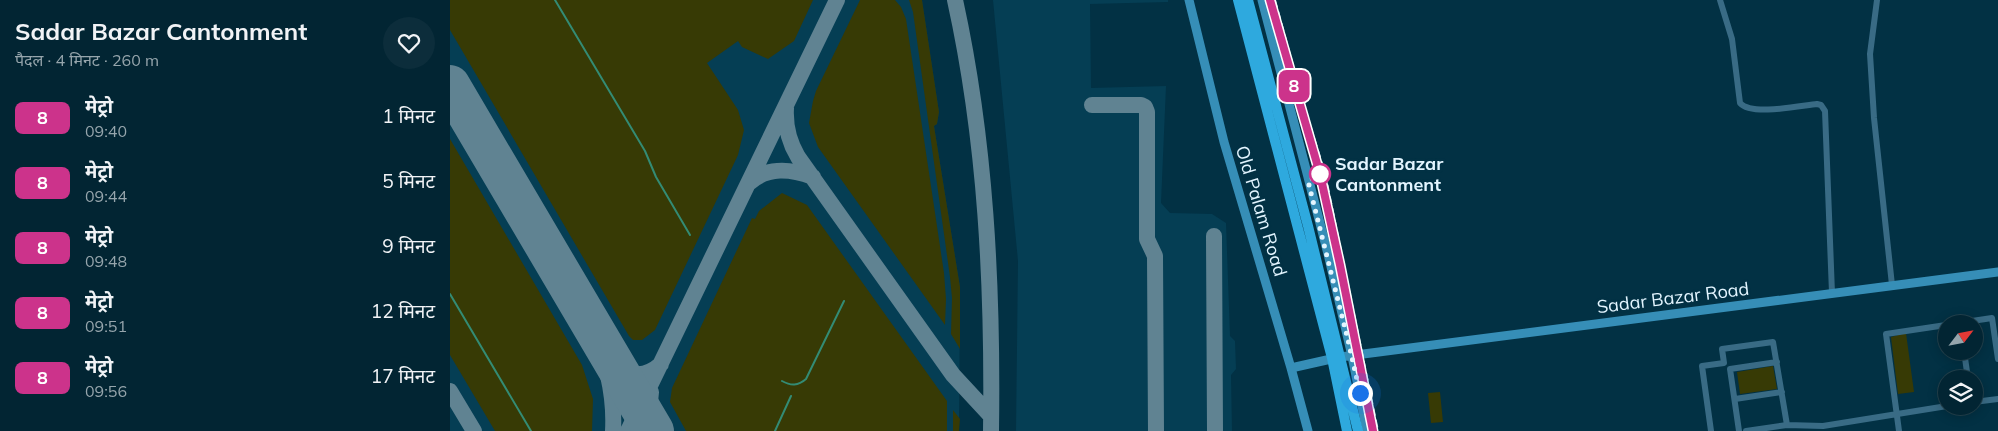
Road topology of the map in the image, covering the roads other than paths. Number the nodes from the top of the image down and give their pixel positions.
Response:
1 (1188, 0) edge
2 (1238, 0) edge
3 (1248, 0) edge
4 (1262, 0) edge
5 (1720, 0) edge
6 (1877, 0) edge
7 (1998, 272) edge
8 (1892, 286) junction
9 (1832, 293) junction
10 (1983, 319) edge
11 (1938, 326) edge
12 (1352, 356) junction
13 (1336, 358) junction
14 (1998, 359) edge
15 (1777, 362) junction
16 (1724, 363) junction
17 (1291, 368) junction
18 (1730, 368) junction
19 (1782, 392) junction
20 (1735, 399) junction
21 (1998, 399) edge
22 (1983, 401) edge
23 (1938, 407) edge
24 (1896, 414) junction
25 (1787, 425) junction
26 (1308, 431) edge
27 (1347, 431) edge
28 (1358, 431) edge
29 (1367, 431) edge
30 (1711, 431) edge
31 (1739, 431) edge
32 (1746, 431) edge
33 (1899, 431) edge

1 - 17 street, Old Palam Road
2 - 13 main road
3 - 13 main road
4 - 12 street
5 - 9 street
6 - 8 street
7 - 8 street, Sadar Bazar Road
8 - 9 street, Sadar Bazar Road
9 - 12 street, Sadar Bazar Road
10 - 14 street
11 - 24 street
12 - 13 street, Sadar Bazar Road
12 - 29 street
13 - 17 street, Sadar Bazar Road
13 - 27 main road
13 - 28 main road
15 - 16 street
15 - 18 street
15 - 19 street
16 - 18 street
16 - 30 street
17 - 26 street, Old Palam Road
18 - 20 street
19 - 20 street
19 - 25 street
20 - 31 street
21 - 22 street
23 - 24 street
24 - 25 street
24 - 33 street
25 - 32 street

